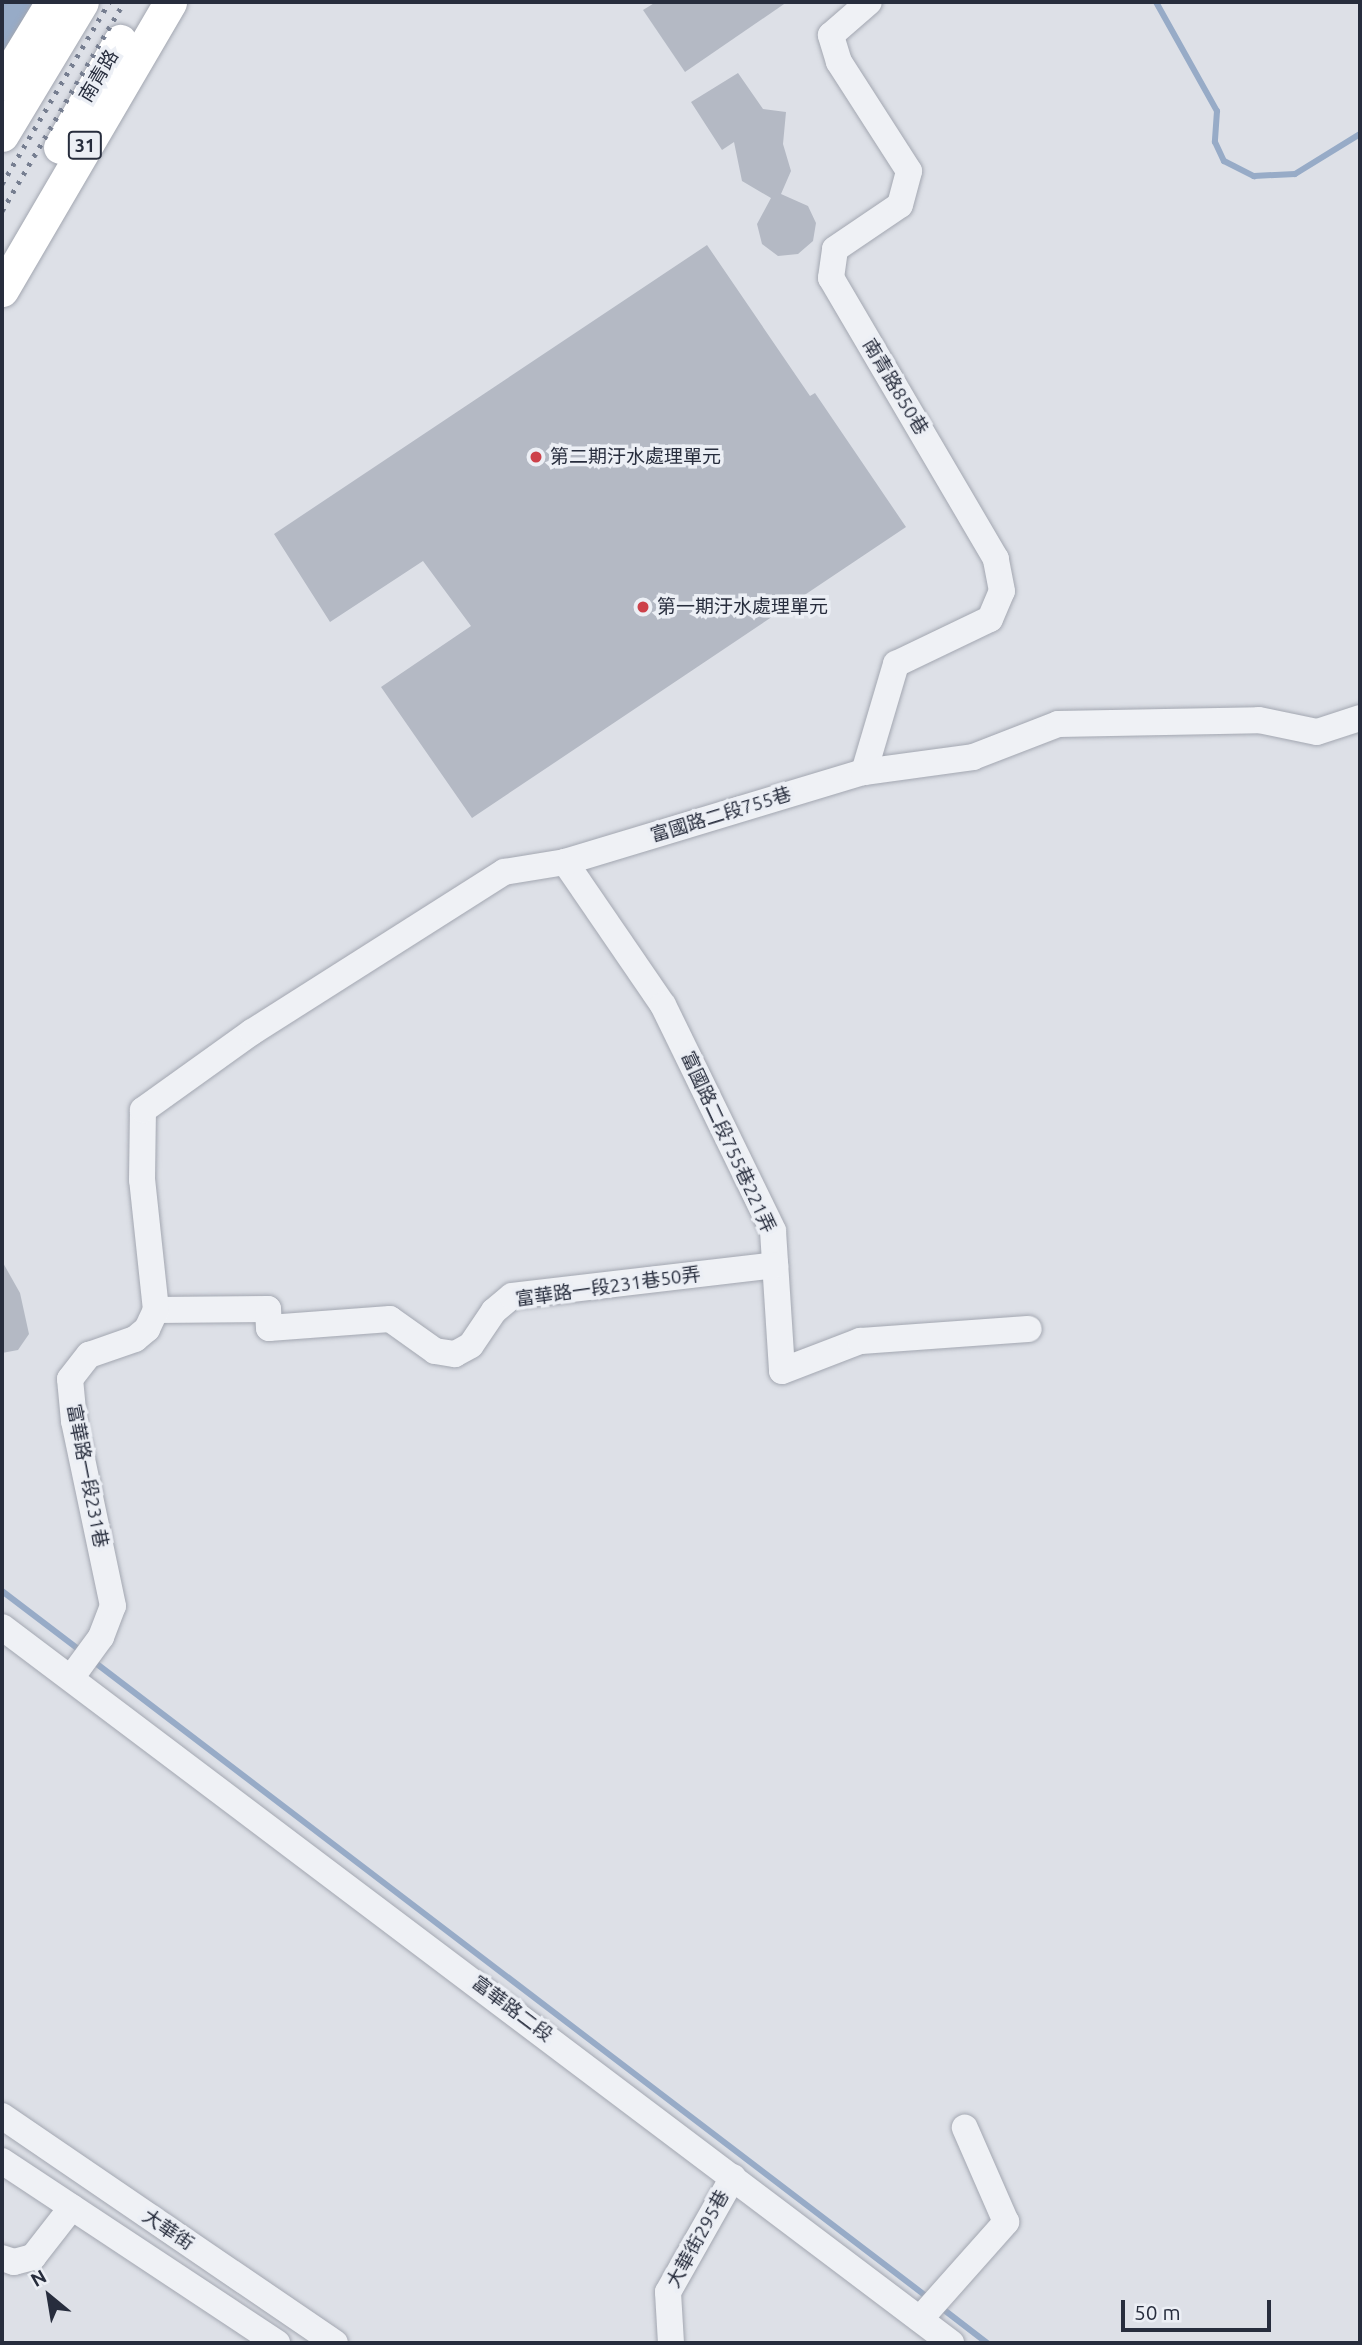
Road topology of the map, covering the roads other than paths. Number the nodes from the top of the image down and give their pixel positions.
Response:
1 (52, 2) edge
2 (82, 2) edge
3 (144, 2) edge
4 (170, 2) edge
5 (869, 2) edge
6 (2, 84) edge
7 (2, 135) edge
8 (15, 244) edge
9 (2, 290) edge
10 (1360, 718) edge
11 (864, 772) junction
12 (565, 862) junction
13 (775, 1265) junction
14 (156, 1310) junction
15 (1029, 1329) dead end
16 (2, 1627) edge
17 (76, 1671) junction
18 (2, 2116) edge
19 (965, 2128) dead end
20 (2, 2161) edge
21 (733, 2177) junction
22 (72, 2207) junction
23 (203, 2254) junction
24 (2, 2258) edge
25 (183, 2281) junction
26 (920, 2319) junction
27 (277, 2343) edge
28 (335, 2343) edge
29 (671, 2343) edge
30 (951, 2343) edge

1 - 6 main road
2 - 7 main road
3 - 8 main road, 南青路 / 31
4 - 8 main road, 31
5 - 11 street, 南青路850巷
8 - 9 main road, 31
10 - 11 street, 富國路二段755巷
11 - 12 street, 富國路二段755巷
12 - 13 street, 富國路二段755巷221弄
12 - 14 street, 富國路二段755巷
13 - 14 street, 富華路一段231巷50弄
13 - 15 street, 富國路二段755巷221弄
14 - 17 street, 富華路一段231巷
16 - 17 street, 富華路二段
17 - 21 street, 富華路二段
18 - 23 street, 大華街
19 - 26 street
20 - 22 street, 大華街
21 - 26 street, 富華路二段
21 - 29 street, 大華街295巷
22 - 24 street
22 - 25 street, 大華街
23 - 25 street
23 - 28 street, 大華街
25 - 27 street, 大華街
26 - 30 street, 富華路二段

